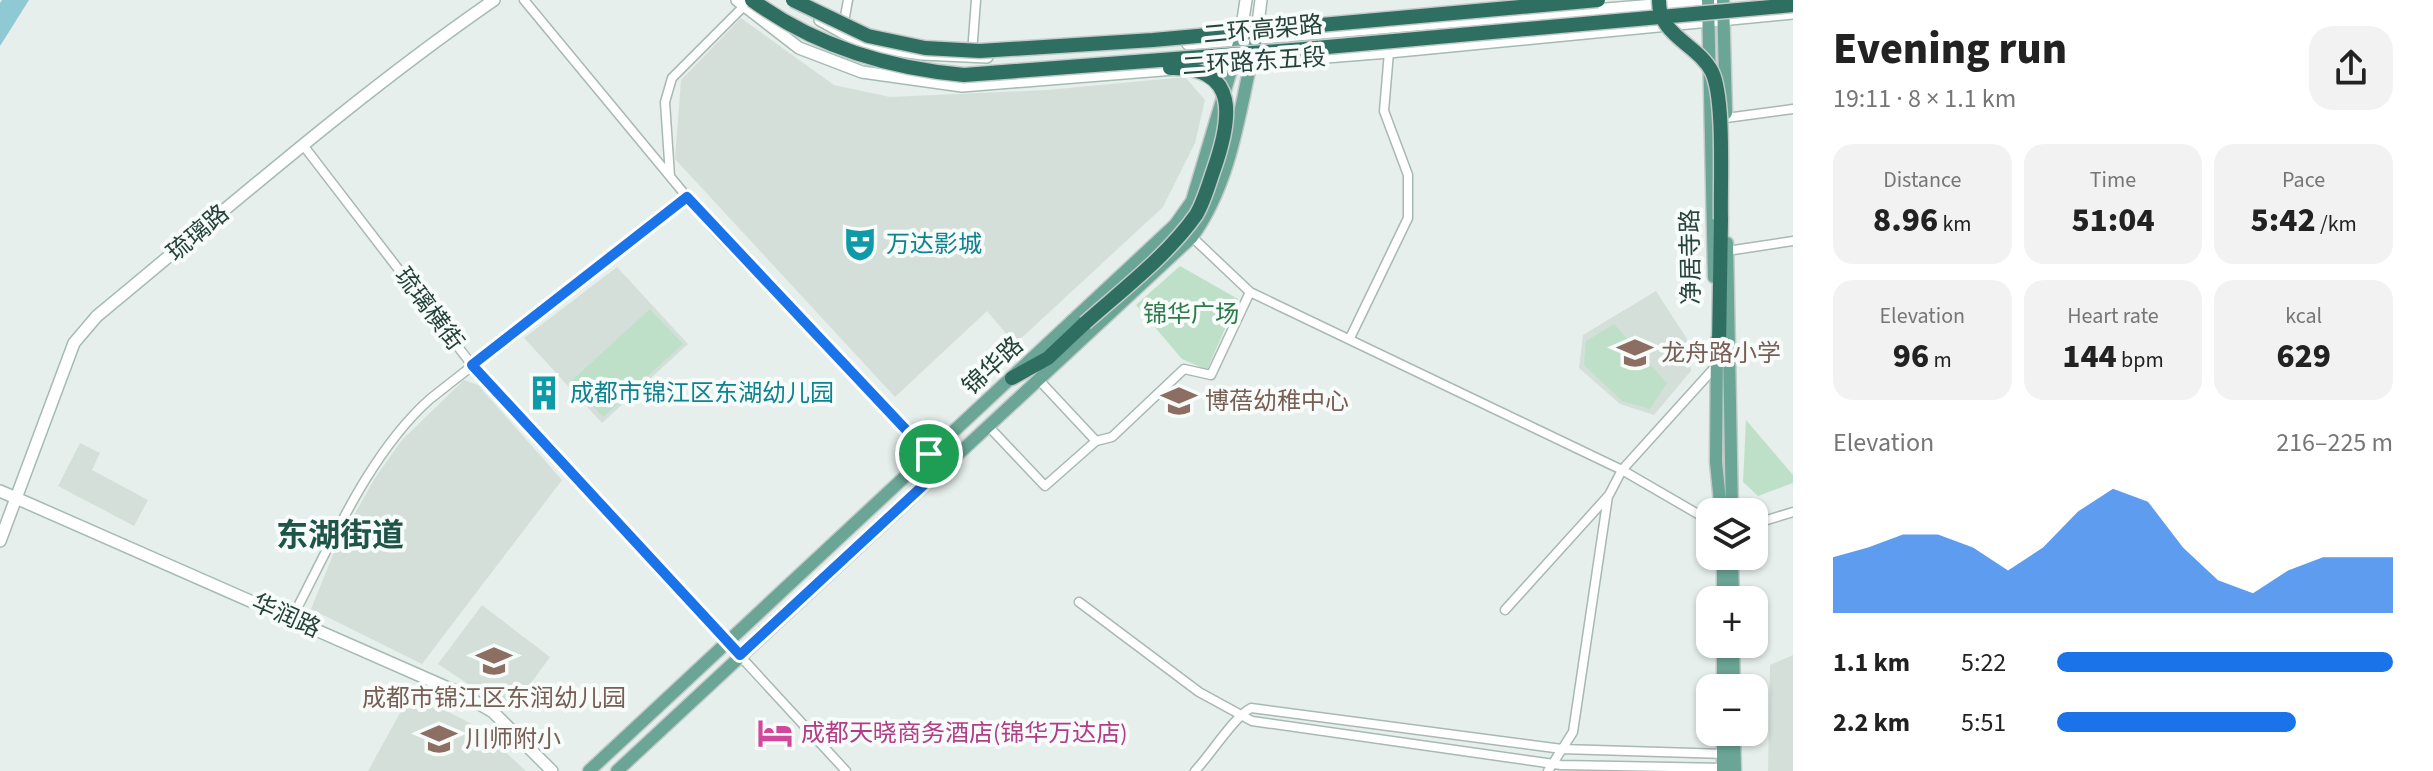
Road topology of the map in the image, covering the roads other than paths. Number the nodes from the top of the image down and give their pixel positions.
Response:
1 (494, 0) edge
2 (524, 0) edge
3 (783, 0) edge
4 (793, 0) edge
5 (848, 0) edge
6 (976, 0) edge
7 (1246, 0) edge
8 (1261, 0) edge
9 (1444, 0) edge
10 (1598, 0) edge
11 (1659, 0) edge
12 (1710, 0) edge
13 (1723, 0) edge
14 (744, 2) edge
15 (1793, 5) edge
16 (1793, 13) edge
17 (1446, 21) junction
18 (1716, 22) junction
19 (842, 32) junction
20 (1256, 39) junction
21 (1240, 40) junction
22 (1389, 52) junction
23 (972, 58) junction
24 (1251, 62) junction
25 (1233, 63) junction
26 (1034, 71) junction
27 (1793, 109) edge
28 (1726, 118) junction
29 (303, 145) junction
30 (670, 178) junction
31 (687, 197) junction
32 (1192, 237) junction
33 (1793, 241) edge
34 (1727, 251) junction
35 (1250, 292) junction
36 (1350, 338) junction
37 (1719, 346) junction
38 (472, 365) junction
39 (1716, 366) junction
40 (1012, 378) junction
41 (1038, 379) junction
42 (990, 428) dead end
43 (1096, 441) junction
44 (929, 454) junction
45 (942, 468) junction
46 (1622, 470) junction
47 (0, 491) edge
48 (1609, 495) junction
49 (14, 498) junction
50 (1720, 498) edge
51 (1732, 498) edge
52 (1793, 512) edge
53 (1696, 513) edge
54 (1768, 520) edge
55 (0, 541) edge
56 (1079, 602) dead end
57 (1505, 610) dead end
58 (292, 618) junction
59 (727, 642) junction
60 (740, 655) junction
61 (1239, 714) junction
62 (1727, 746) edge
63 (1731, 746) edge
64 (1562, 749) junction
65 (1729, 754) junction
66 (1550, 767) edge
67 (1729, 770) edge
68 (552, 771) edge
69 (589, 771) edge
70 (617, 771) edge
71 (846, 771) edge
72 (1195, 771) edge

1 - 29 main road, 琉璃路
2 - 30 street
3 - 19 main road, 二环路东五段
4 - 10 highway, 二环高架路, bridge
5 - 19 street
6 - 23 street
7 - 21 main road
8 - 20 main road
9 - 17 street
11 - 37 highway, bridge
12 - 17 main road, 二环路东五段
12 - 18 main road, 净居寺路
13 - 18 main road
14 - 25 main road, 二环路东五段
14 - 26 highway, 二环高架路, bridge
14 - 30 street
15 - 26 highway, 二环高架路, bridge
16 - 18 main road, 二环路东五段
17 - 20 main road, 二环路东五段
18 - 22 main road, 二环路东五段
18 - 28 main road, 净居寺路
18 - 37 main road, 净居寺路
19 - 23 main road, 二环路东五段
20 - 21 main road, 二环路东五段
20 - 24 main road, 锦华路
21 - 23 main road, 二环路东五段
21 - 25 main road, 锦华路
22 - 24 main road, 二环路东五段
22 - 36 street
24 - 25 main road, 二环路东五段
24 - 32 main road, 锦华路
25 - 40 main road, 锦华路
26 - 40 highway, bridge
27 - 28 street
28 - 34 main road, 净居寺路
29 - 38 street, 琉璃横街
29 - 49 main road, 琉璃路
30 - 31 street
31 - 38 street
31 - 44 street
32 - 35 street
32 - 41 main road, 锦华路
33 - 34 street
34 - 51 main road, 净居寺路
35 - 36 street
35 - 43 street
36 - 46 street
37 - 39 main road, 净居寺路
38 - 58 street
38 - 59 street, 琉璃横街
39 - 46 street
39 - 50 main road, 净居寺路
40 - 44 main road, 锦华路
41 - 43 street
41 - 45 main road, 锦华路
42 - 43 street
44 - 45 street
44 - 59 main road, 锦华路
45 - 60 main road, 锦华路
46 - 48 street
46 - 53 street
47 - 49 main road, 华润路
48 - 57 street
48 - 64 street
49 - 55 main road, 琉璃路
49 - 58 main road, 华润路
52 - 54 street
56 - 61 street
58 - 68 main road, 华润路
59 - 60 street, 琉璃横街
59 - 69 main road, 锦华路
60 - 70 main road, 锦华路
60 - 71 street, 琉璃横街
61 - 64 street
61 - 66 street
61 - 72 street
62 - 65 main road
63 - 65 main road
64 - 65 street
64 - 66 street
65 - 67 main road
66 - 67 street

